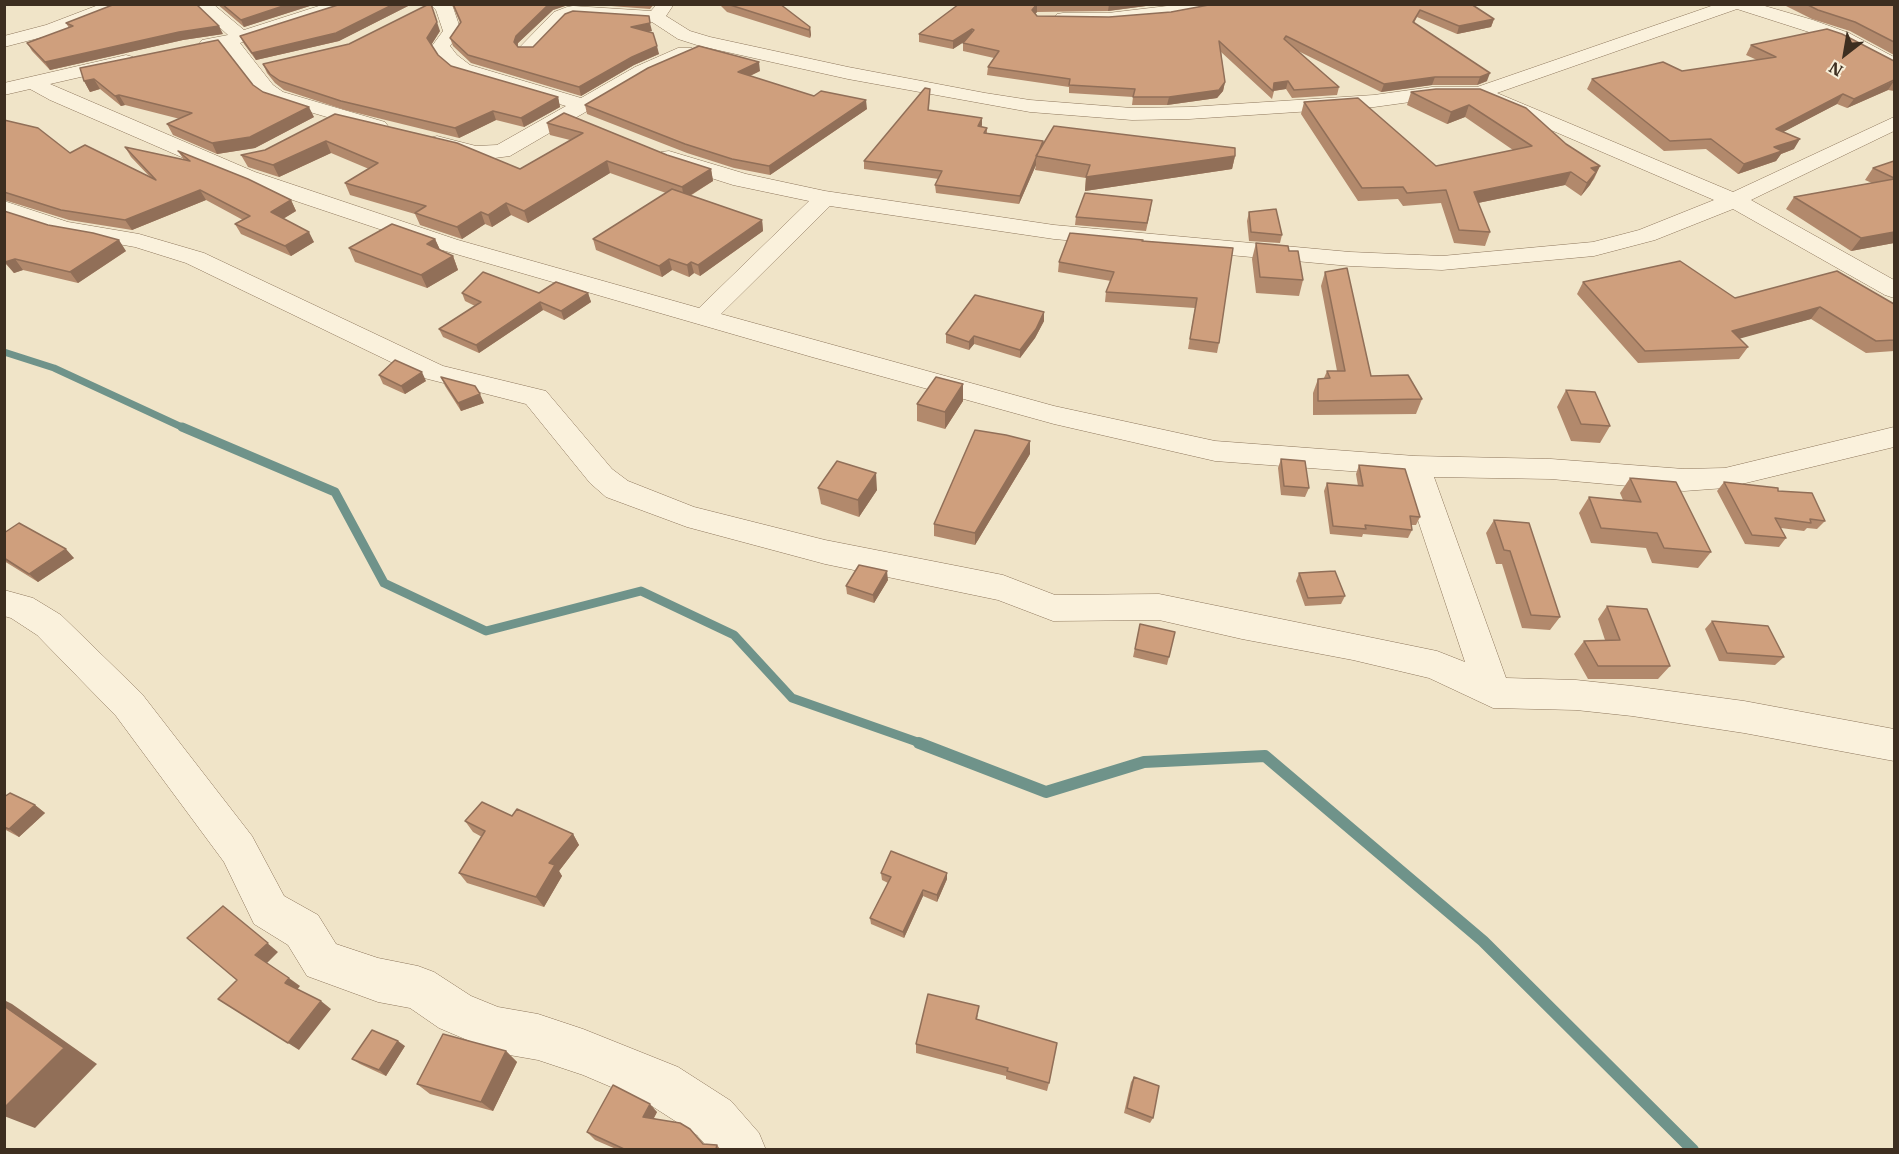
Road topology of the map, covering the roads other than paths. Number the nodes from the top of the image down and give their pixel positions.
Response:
1 (118, 4) edge
2 (202, 4) edge
3 (344, 4) edge
4 (1218, 4) edge
5 (1737, 4) edge
6 (432, 6) edge
7 (661, 11) edge
8 (1043, 18) edge
9 (234, 38) junction
10 (4, 42) edge
11 (706, 42) junction
12 (195, 46) edge
13 (526, 49) edge
14 (149, 56) edge
15 (1894, 64) edge
16 (272, 66) edge
17 (252, 69) junction
18 (32, 82) junction
19 (4, 89) edge
20 (1479, 93) junction
21 (581, 115) junction
22 (337, 116) junction
23 (1894, 123) edge
24 (318, 127) edge
25 (395, 131) edge
26 (418, 137) edge
27 (645, 147) edge
28 (254, 156) edge
29 (216, 163) junction
30 (825, 198) junction
31 (1734, 200) junction
32 (4, 208) edge
33 (1894, 290) edge
34 (704, 317) junction
35 (1894, 437) edge
36 (1415, 466) junction
37 (4, 603) edge
38 (1493, 693) junction
39 (1894, 745) edge
40 (742, 1149) edge

1 - 10 street
2 - 9 street
3 - 9 street
4 - 8 street
5 - 15 street
5 - 20 street
6 - 21 street
7 - 11 street
7 - 13 street
9 - 12 street
9 - 17 street
11 - 20 street
11 - 21 street
14 - 18 street
16 - 17 street
17 - 22 street
18 - 19 street
18 - 29 street
20 - 31 street
21 - 26 street
22 - 24 street
22 - 25 street
23 - 31 street
27 - 30 street
28 - 29 street
29 - 34 street
30 - 31 street
30 - 34 street
31 - 33 street
32 - 38 street
34 - 36 street
35 - 36 street
36 - 38 street
37 - 40 street
38 - 39 street

